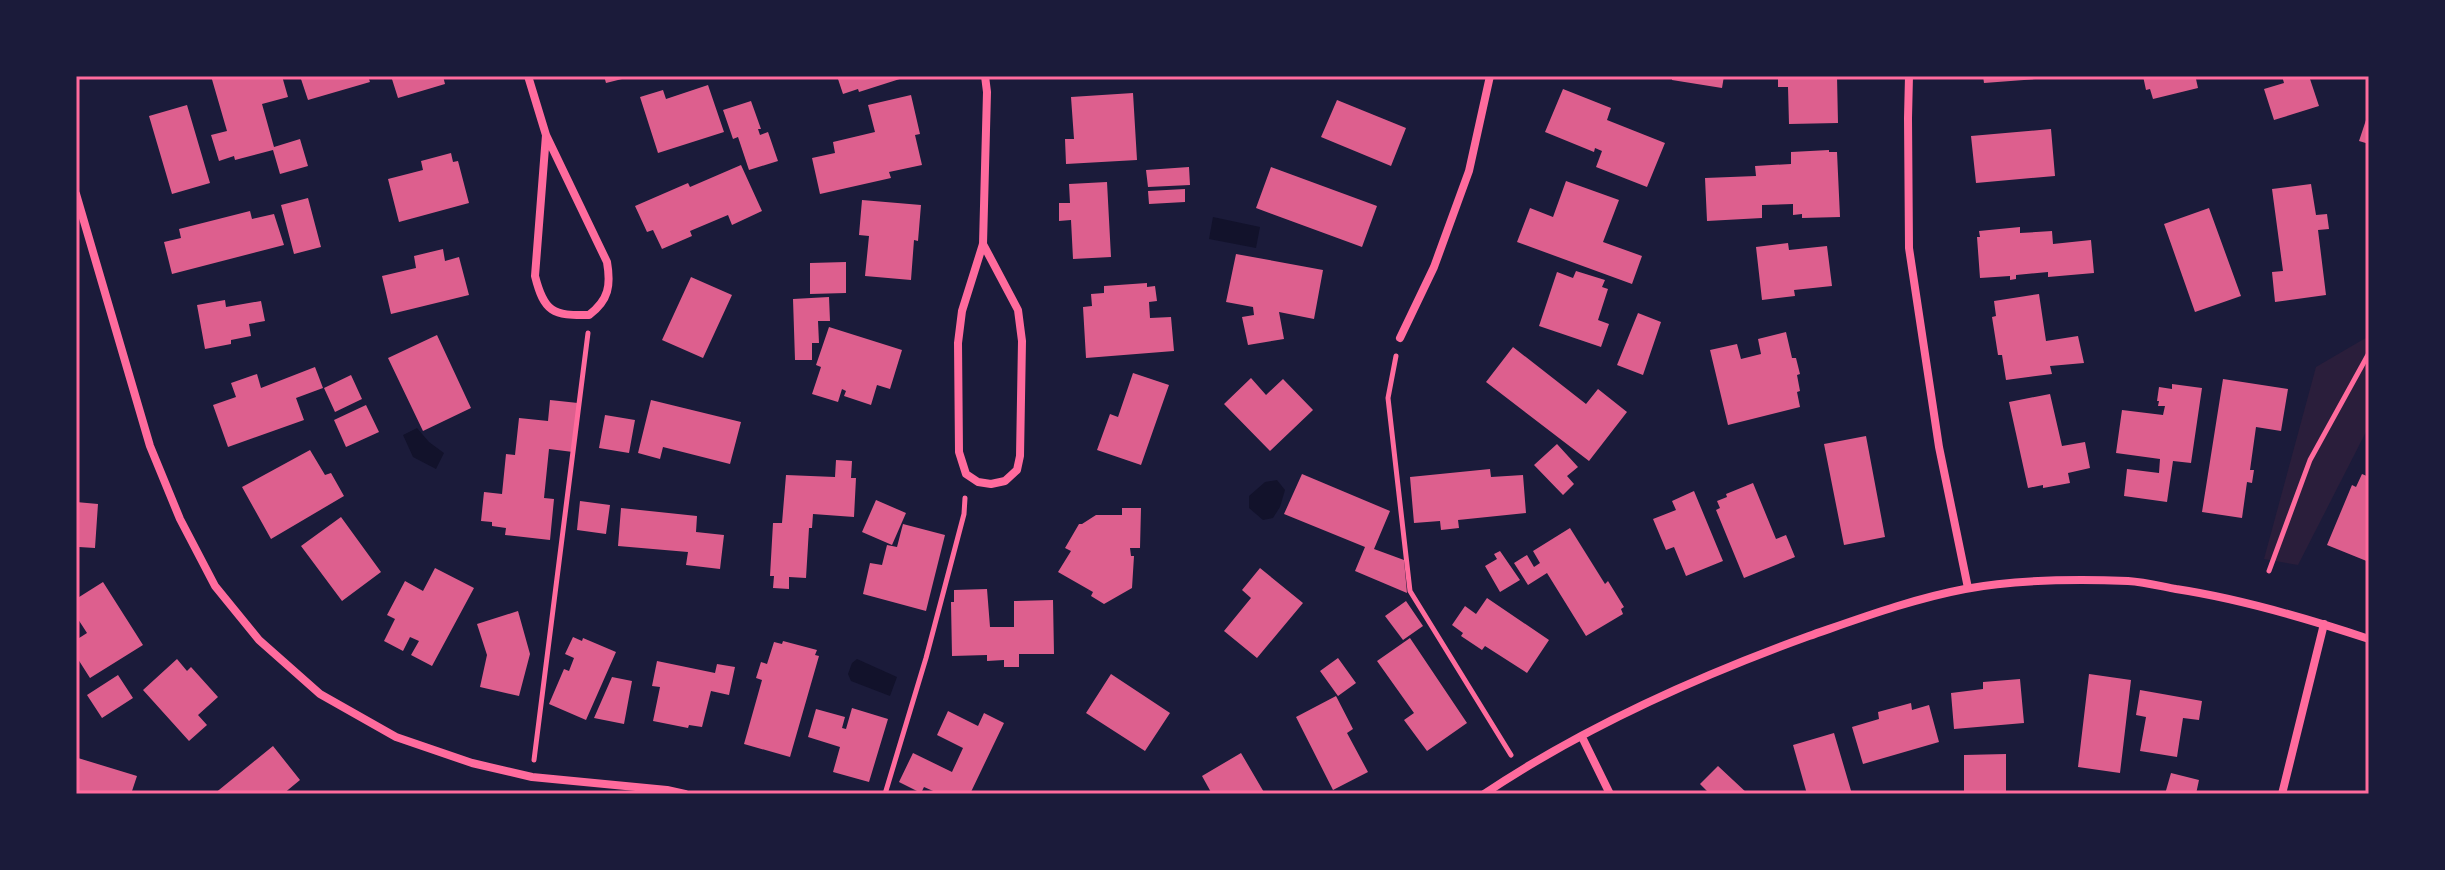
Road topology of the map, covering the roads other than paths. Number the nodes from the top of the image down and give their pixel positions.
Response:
1 (528, 76) edge
2 (985, 76) edge
3 (1490, 76) edge
4 (1909, 76) edge
5 (546, 135) junction
6 (76, 194) edge
7 (983, 244) junction
8 (1400, 338) road end
9 (1968, 588) junction
10 (2324, 624) junction
11 (2369, 639) edge
12 (1582, 737) junction
13 (685, 794) edge
14 (1484, 794) edge
15 (1610, 794) edge
16 (2282, 794) edge

1 - 5 street
2 - 7 street
3 - 8 street
4 - 9 street
5 - 5 street
6 - 13 street
7 - 7 street
9 - 10 street
9 - 12 street
10 - 11 street
10 - 16 street
12 - 14 street
12 - 15 street

